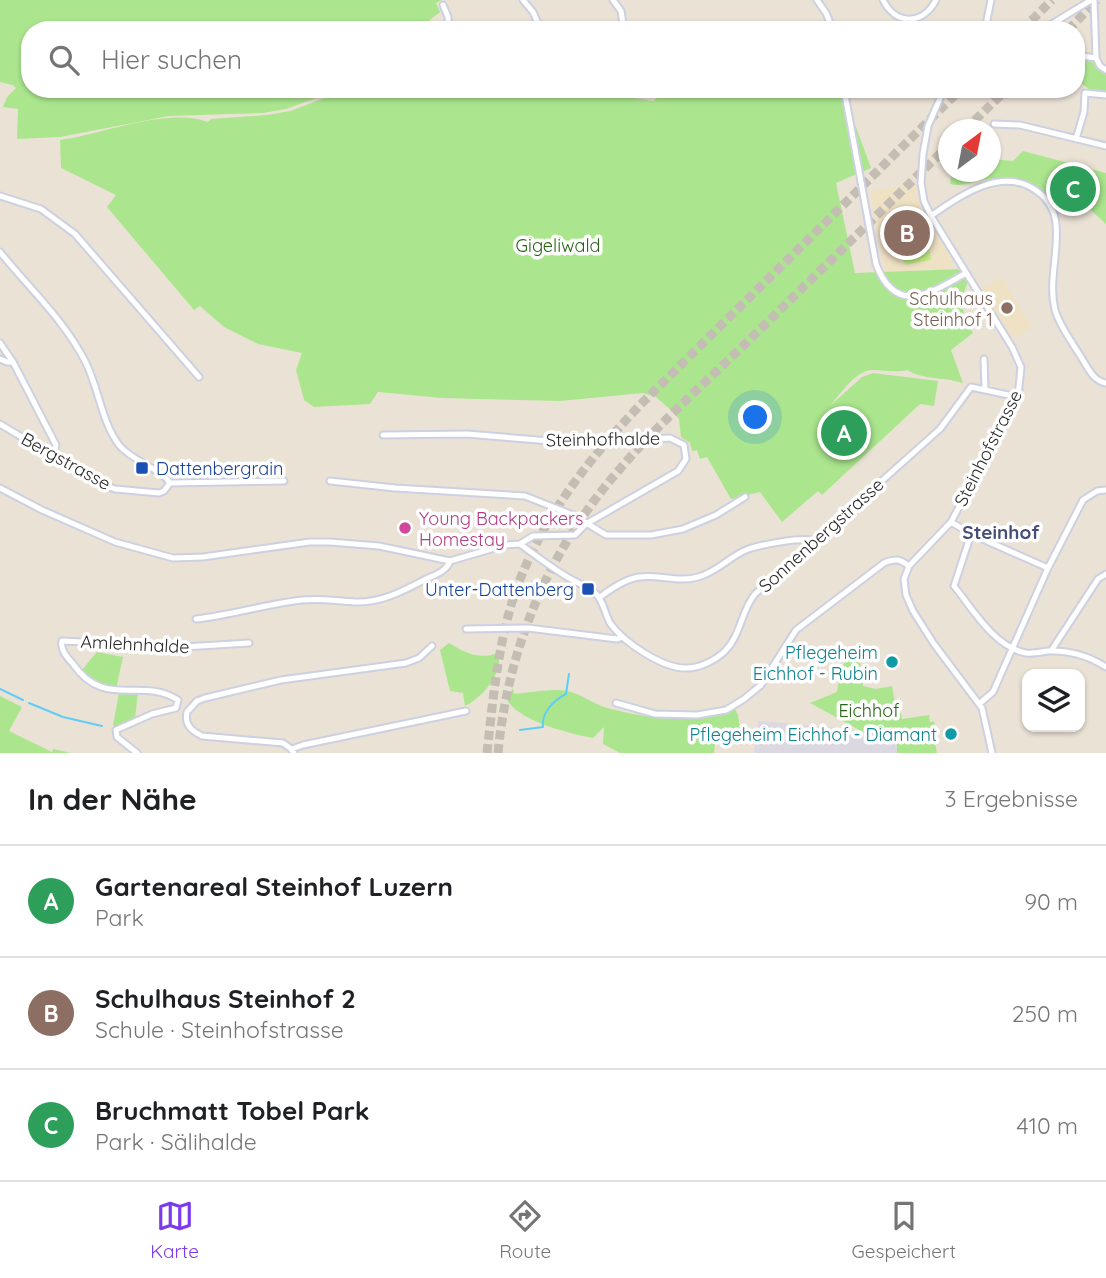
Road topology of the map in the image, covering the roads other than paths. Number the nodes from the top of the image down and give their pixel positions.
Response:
1 (523, 0) edge
2 (613, 0) edge
3 (817, 0) edge
4 (883, 0) edge
5 (936, 0) edge
6 (991, 0) edge
7 (1092, 0) edge
8 (443, 5) dead end
9 (448, 21) edge
10 (537, 21) edge
11 (623, 21) edge
12 (829, 21) edge
13 (987, 21) edge
14 (1057, 21) edge
15 (1085, 56) edge
16 (1096, 58) junction
17 (1106, 70) edge
18 (1085, 93) edge
19 (1106, 95) edge
20 (846, 98) edge
21 (940, 98) edge
22 (1085, 98) edge
23 (1001, 124) edge
24 (1076, 139) junction
25 (1106, 146) edge
26 (0, 196) edge
27 (931, 216) junction
28 (0, 252) edge
29 (966, 273) junction
30 (0, 343) edge
31 (0, 359) edge
32 (984, 359) dead end
33 (12, 362) junction
34 (199, 377) dead end
35 (1106, 383) edge
36 (985, 390) junction
37 (1018, 397) junction
38 (0, 424) edge
39 (383, 435) dead end
40 (53, 456) junction
41 (284, 481) dead end
42 (330, 481) dead end
43 (170, 483) junction
44 (0, 488) edge
45 (1106, 490) edge
46 (746, 497) dead end
47 (951, 522) junction
48 (586, 524) junction
49 (971, 534) junction
50 (816, 541) junction
51 (520, 544) junction
52 (450, 561) junction
53 (909, 566) junction
54 (1048, 568) junction
55 (1106, 574) edge
56 (600, 597) junction
57 (196, 619) dead end
58 (466, 629) dead end
59 (622, 637) junction
60 (249, 643) dead end
61 (432, 646) dead end
62 (1013, 648) junction
63 (1051, 651) junction
64 (1106, 667) edge
65 (615, 703) dead end
66 (979, 704) junction
67 (466, 711) dead end
68 (293, 751) edge
69 (137, 753) edge
70 (992, 753) edge

1 - 10 street
2 - 11 street
3 - 12 street
4 - 5 street
6 - 13 street
7 - 14 street
7 - 16 street
8 - 9 street
15 - 16 street
16 - 17 street
18 - 19 street
20 - 29 street
21 - 27 street, Steinhofstrasse, bridge
22 - 24 street
23 - 24 street
24 - 25 street
26 - 34 street
27 - 29 street, Steinhofstrasse
27 - 35 street
28 - 43 street, Bergstrasse
29 - 37 street, Steinhofstrasse
30 - 33 street
31 - 33 street
32 - 36 street
33 - 40 street
36 - 37 street
36 - 50 street, Sonnenbergstrasse
37 - 47 street, Steinhofstrasse
38 - 40 street, Bergstrasse
39 - 48 street, Steinhofhalde
40 - 43 street, Bergstrasse
41 - 43 street
42 - 48 street
44 - 52 street
45 - 54 street
46 - 48 street
47 - 49 street
47 - 53 street, Steinhofstrasse
48 - 51 street
49 - 54 street
49 - 62 street
50 - 56 street
50 - 59 street, Sonnenbergstrasse
51 - 52 street
51 - 56 street
52 - 57 street
53 - 65 street
53 - 66 street
54 - 62 street
55 - 63 street
56 - 59 street, Sonnenbergstrasse
58 - 59 street, Sonnenbergstrasse
60 - 69 street, Amlehnhalde
61 - 68 street
62 - 63 street
62 - 66 street
63 - 64 street
66 - 70 street
67 - 68 street

